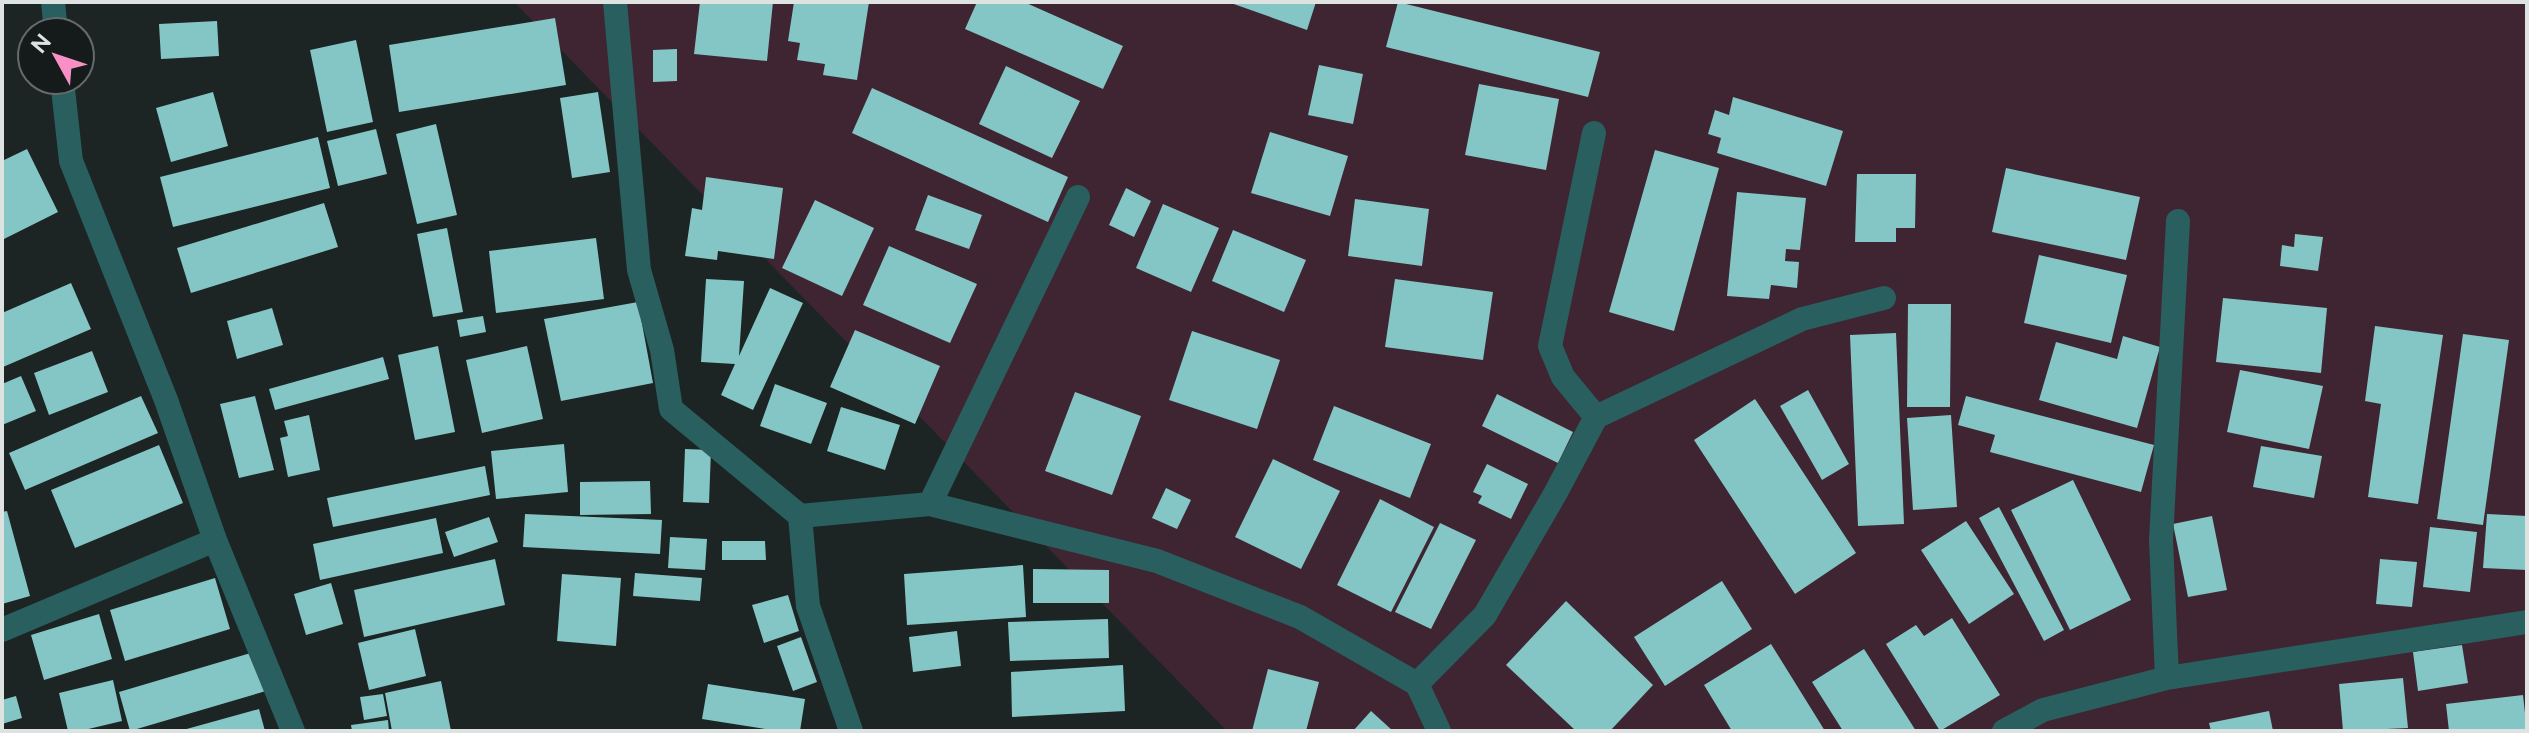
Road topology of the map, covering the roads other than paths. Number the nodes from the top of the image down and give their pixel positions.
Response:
1 (615, 2) edge
2 (64, 96) edge
3 (1594, 133) dead end
4 (1078, 197) dead end
5 (2178, 221) dead end
6 (1884, 298) dead end
7 (1596, 417) junction
8 (930, 504) junction
9 (800, 516) junction
10 (215, 540) junction
11 (2527, 622) edge
12 (2, 630) edge
13 (2167, 678) junction
14 (1417, 684) junction
15 (293, 731) edge
16 (851, 731) edge
17 (1439, 731) edge
18 (2004, 731) edge

1 - 9 street
2 - 10 street
3 - 7 street
4 - 8 street
5 - 13 street
6 - 7 street
7 - 14 street
8 - 9 street
8 - 14 street
9 - 16 street
10 - 12 street
10 - 15 street
11 - 13 street
13 - 18 street
14 - 17 street

